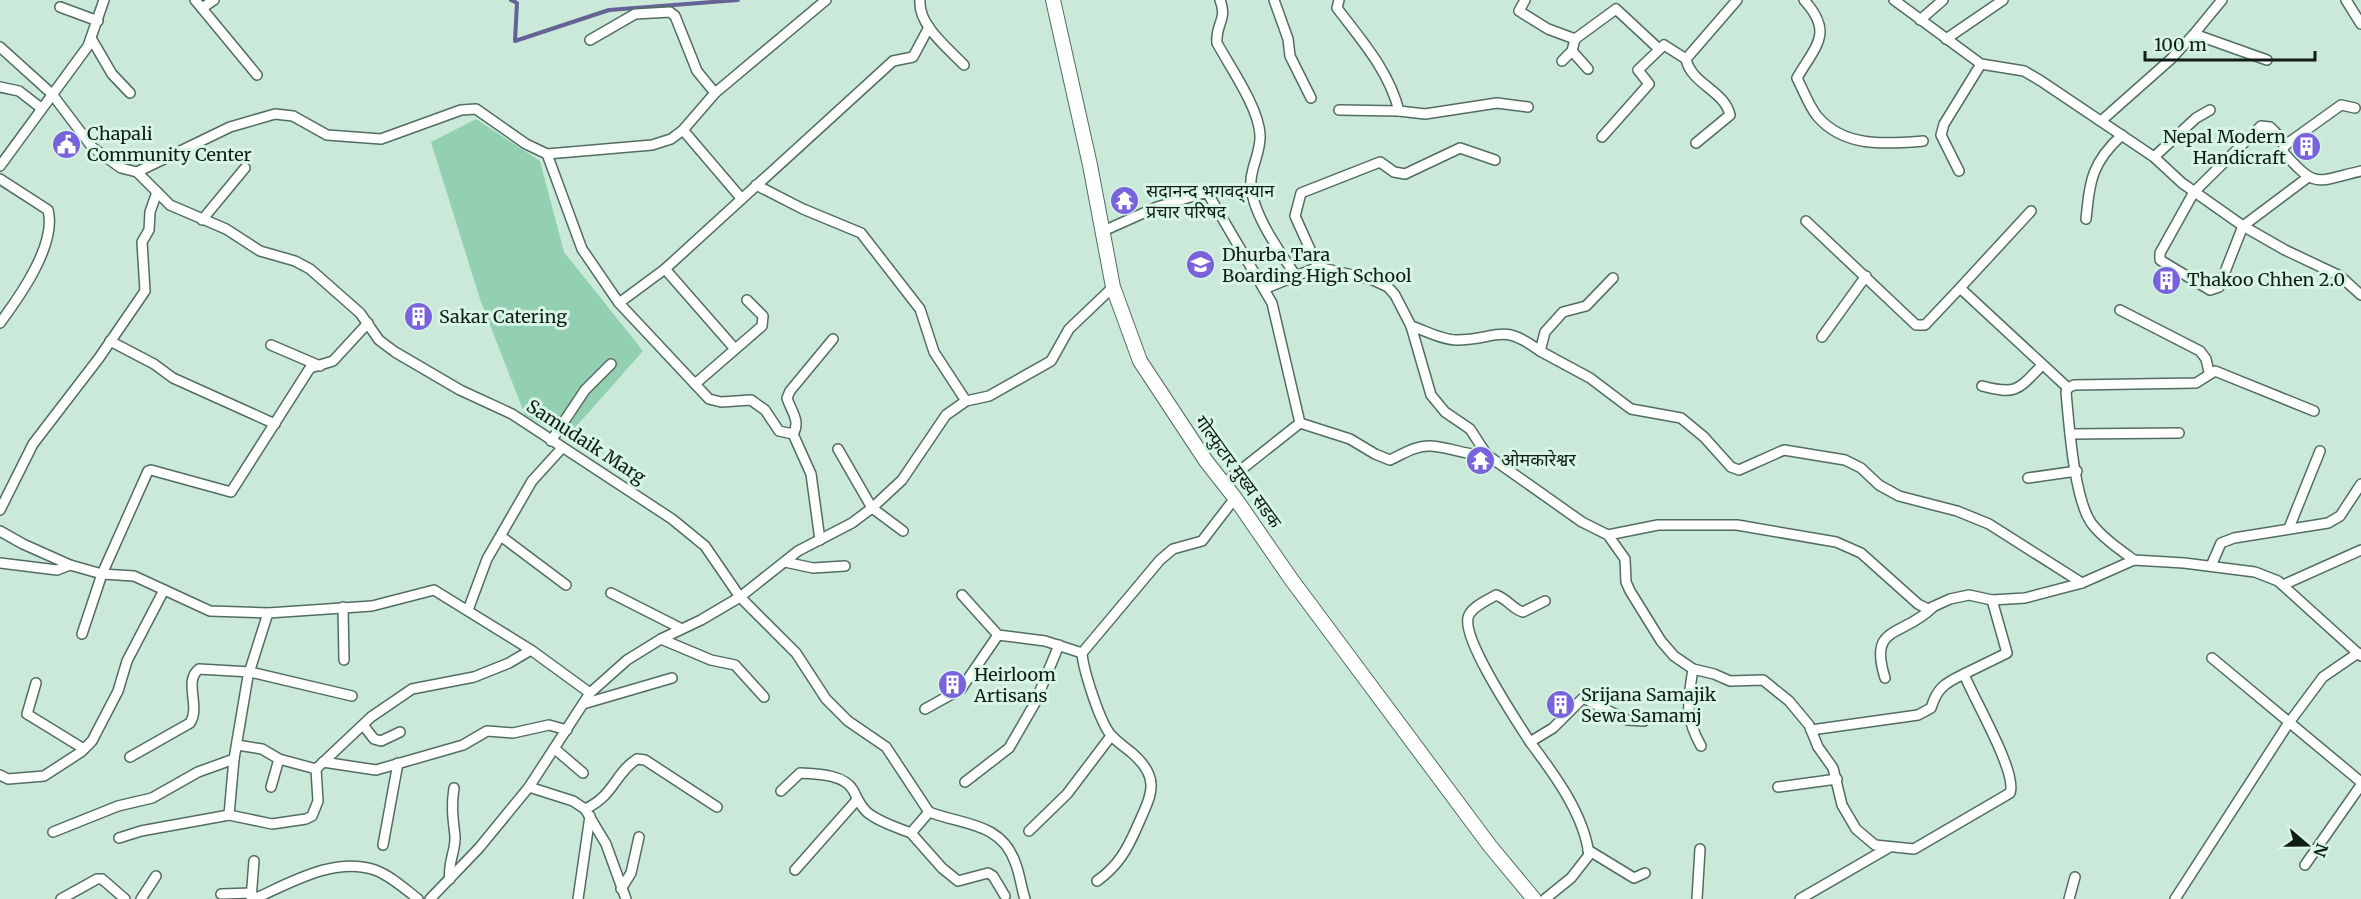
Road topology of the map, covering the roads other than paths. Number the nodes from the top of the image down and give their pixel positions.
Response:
1 (104, 0) edge
2 (195, 0) edge
3 (214, 0) edge
4 (826, 0) edge
5 (920, 0) edge
6 (1053, 0) edge
7 (1220, 0) edge
8 (1274, 0) edge
9 (1339, 0) edge
10 (1525, 0) edge
11 (1737, 0) edge
12 (1804, 0) edge
13 (1894, 0) edge
14 (1943, 0) edge
15 (2003, 0) edge
16 (2222, 0) edge
17 (2346, 0) edge
18 (60, 8) dead end
19 (202, 8) junction
20 (1920, 20) junction
21 (98, 21) junction
22 (2361, 24) edge
23 (929, 27) junction
24 (2194, 34) junction
25 (91, 38) junction
26 (1575, 39) junction
27 (1946, 39) junction
28 (590, 40) dead end
29 (0, 47) edge
30 (1659, 49) junction
31 (1572, 51) junction
32 (1686, 59) junction
33 (2267, 60) dead end
34 (1562, 61) dead end
35 (964, 64) dead end
36 (1981, 64) junction
37 (1588, 69) dead end
38 (258, 75) dead end
39 (0, 87) edge
40 (130, 93) dead end
41 (715, 93) junction
42 (52, 94) junction
43 (1311, 98) dead end
44 (1528, 106) dead end
45 (41, 108) junction
46 (2355, 108) dead end
47 (1339, 110) dead end
48 (2210, 110) dead end
49 (1399, 111) junction
50 (2101, 121) junction
51 (683, 130) junction
52 (2122, 135) junction
53 (1602, 137) dead end
54 (1923, 141) dead end
55 (1696, 143) dead end
56 (2287, 144) junction
57 (0, 148) edge
58 (12, 148) junction
59 (547, 154) junction
60 (2154, 157) junction
61 (1495, 160) dead end
62 (0, 166) edge
63 (245, 168) dead end
64 (1959, 171) dead end
65 (2361, 171) edge
66 (137, 172) junction
67 (0, 178) edge
68 (2307, 178) junction
69 (756, 185) junction
70 (157, 192) junction
71 (2194, 192) junction
72 (741, 198) junction
73 (2031, 211) dead end
74 (202, 219) junction
75 (2086, 219) dead end
76 (1806, 221) dead end
77 (2243, 226) junction
78 (1101, 232) junction
79 (1318, 267) junction
80 (665, 269) junction
81 (1296, 276) junction
82 (1866, 276) junction
83 (1613, 278) dead end
84 (1113, 287) junction
85 (1960, 288) junction
86 (1264, 289) junction
87 (2361, 295) edge
88 (747, 300) dead end
89 (619, 303) junction
90 (2120, 310) dead end
91 (0, 323) edge
92 (368, 323) junction
93 (1411, 326) junction
94 (1822, 337) dead end
95 (833, 339) dead end
96 (110, 341) junction
97 (271, 345) dead end
98 (735, 349) junction
99 (1540, 351) junction
100 (611, 364) dead end
101 (2042, 365) junction
102 (320, 366) junction
103 (2209, 372) junction
104 (695, 384) junction
105 (1982, 386) dead end
106 (2068, 388) junction
107 (966, 400) junction
108 (2314, 411) dead end
109 (1300, 423) junction
110 (274, 424) junction
111 (2179, 432) dead end
112 (793, 434) junction
113 (2070, 434) junction
114 (550, 441) junction
115 (562, 448) junction
116 (838, 449) dead end
117 (2320, 451) dead end
118 (1487, 455) junction
119 (2077, 471) junction
120 (2028, 478) dead end
121 (1223, 484) junction
122 (2361, 484) edge
123 (1235, 498) junction
124 (872, 508) junction
125 (0, 510) edge
126 (2289, 528) junction
127 (0, 531) edge
128 (903, 531) dead end
129 (1608, 535) junction
130 (502, 537) junction
131 (820, 540) junction
132 (2361, 550) edge
133 (2134, 560) junction
134 (785, 562) junction
135 (0, 563) edge
136 (70, 565) junction
137 (845, 566) dead end
138 (2211, 566) junction
139 (102, 574) junction
140 (2082, 582) junction
141 (566, 585) dead end
142 (2283, 585) junction
143 (164, 590) junction
144 (611, 593) dead end
145 (962, 595) dead end
146 (740, 597) junction
147 (1992, 600) junction
148 (1545, 601) dead end
149 (1935, 606) junction
150 (343, 607) junction
151 (468, 610) junction
152 (268, 613) junction
153 (680, 628) junction
154 (82, 634) dead end
155 (998, 635) junction
156 (661, 639) junction
157 (1059, 645) junction
158 (531, 650) junction
159 (1082, 653) junction
160 (2359, 654) edge
161 (2212, 658) dead end
162 (344, 660) dead end
163 (1693, 669) junction
164 (250, 672) junction
165 (1964, 674) junction
166 (672, 678) dead end
167 (1885, 678) dead end
168 (36, 683) dead end
169 (590, 693) junction
170 (352, 696) dead end
171 (764, 697) dead end
172 (583, 704) junction
173 (925, 709) dead end
174 (1644, 721) dead end
175 (2288, 724) junction
176 (363, 725) junction
177 (567, 730) junction
178 (1811, 730) junction
179 (400, 732) dead end
180 (1112, 736) junction
181 (1530, 742) junction
182 (237, 745) junction
183 (1701, 746) dead end
184 (84, 749) junction
185 (555, 749) junction
186 (130, 757) dead end
187 (234, 759) junction
188 (279, 759) junction
189 (398, 764) junction
190 (320, 766) junction
191 (583, 772) dead end
192 (3, 779) edge
193 (1837, 779) junction
194 (965, 782) dead end
195 (2361, 784) edge
196 (270, 787) dead end
197 (529, 787) junction
198 (1778, 787) dead end
199 (454, 788) dead end
200 (781, 791) dead end
201 (856, 801) junction
202 (717, 807) dead end
203 (930, 812) junction
204 (587, 813) junction
205 (229, 815) junction
206 (1029, 831) dead end
207 (52, 832) dead end
208 (911, 833) junction
209 (639, 837) dead end
210 (119, 838) dead end
211 (383, 845) dead end
212 (1888, 848) junction
213 (1700, 849) dead end
214 (1588, 850) junction
215 (254, 861) dead end
216 (2305, 865) dead end
217 (795, 870) dead end
218 (1645, 873) dead end
219 (156, 876) dead end
220 (2075, 877) dead end
221 (450, 879) junction
222 (1097, 881) dead end
223 (621, 889) junction
224 (1022, 889) junction
225 (220, 894) dead end
226 (252, 897) edge
227 (1003, 897) edge
228 (61, 899) edge
229 (125, 899) edge
230 (141, 899) edge
231 (418, 899) edge
232 (430, 899) edge
233 (578, 899) edge
234 (626, 899) edge
235 (1025, 899) edge
236 (1534, 899) edge
237 (1545, 899) edge
238 (1697, 899) edge
239 (1800, 899) edge
240 (2068, 899) edge
241 (2175, 899) edge

1 - 21 street
2 - 19 street
3 - 19 street
4 - 41 street
5 - 23 street
6 - 78 main road, गोल्फुटार मुख्य सडक
7 - 81 street
8 - 43 street
9 - 49 street
10 - 26 street
11 - 32 street
12 - 54 street
13 - 20 street
14 - 20 street
15 - 27 street
16 - 24 street
17 - 22 street
18 - 21 street
19 - 38 street
20 - 27 street
21 - 25 street
23 - 35 street
23 - 69 street
24 - 33 street
24 - 50 street
25 - 40 street
25 - 42 street
26 - 30 street
26 - 31 street
27 - 36 street
28 - 41 street
29 - 42 street, Samudaik Marg
30 - 32 street
30 - 53 street
31 - 34 street
31 - 37 street
32 - 55 street
36 - 50 street
36 - 64 street
39 - 45 street
41 - 51 street
42 - 45 street
42 - 66 street, Samudaik Marg
44 - 49 street
45 - 58 street
46 - 56 street
47 - 49 street
48 - 60 street
50 - 52 street
51 - 59 street
51 - 72 street
52 - 60 street
52 - 75 street
56 - 68 street
56 - 71 street
57 - 58 street
58 - 62 street
59 - 66 street
59 - 89 street
60 - 71 street
61 - 79 street
63 - 74 street
65 - 68 street
66 - 70 street, Samudaik Marg
67 - 91 street
68 - 77 street
69 - 72 street
69 - 107 street
70 - 74 street, Samudaik Marg
70 - 96 street
71 - 77 street
71 - 77 street
72 - 80 street
73 - 85 street
74 - 92 street, Samudaik Marg
76 - 82 street
77 - 87 street
78 - 84 main road, गोल्फुटार मुख्य सडक
78 - 86 street
79 - 81 street
79 - 93 street
80 - 89 street
80 - 98 street
81 - 86 street
82 - 85 street
82 - 94 street
83 - 99 street
84 - 107 street
84 - 121 main road, गोल्फुटार मुख्य सडक
85 - 101 street
86 - 109 street
88 - 98 street
89 - 104 street
90 - 103 street
92 - 102 street
92 - 114 street, Samudaik Marg
93 - 99 street
93 - 118 street
95 - 112 street
96 - 110 street
96 - 125 street
97 - 102 street
98 - 104 street
99 - 140 street
100 - 114 street
101 - 105 street
101 - 106 street
102 - 110 street
103 - 106 street
103 - 108 street
104 - 112 street
106 - 113 street
107 - 124 street
109 - 118 street
109 - 121 street
110 - 139 street
111 - 113 street
112 - 131 street
113 - 119 street
114 - 115 street, Samudaik Marg
115 - 130 street
115 - 146 street, Samudaik Marg
116 - 124 street
117 - 126 street
118 - 129 street
119 - 120 street
119 - 133 street
121 - 123 main road, गोल्फुटार मुख्य सडक
122 - 126 street
123 - 159 street
123 - 236 main road, गोल्फुटार मुख्य सडक
124 - 128 street
124 - 131 street
126 - 138 street
127 - 136 street
129 - 149 street
129 - 163 street
130 - 141 street
130 - 151 street
131 - 134 street
132 - 142 street
133 - 138 street
133 - 140 street
134 - 137 street
134 - 146 street
135 - 136 street
136 - 139 street
138 - 142 street
139 - 143 street
139 - 154 street
140 - 147 street
142 - 160 street
143 - 152 street
143 - 184 street
144 - 153 street
145 - 155 street
146 - 153 street
146 - 203 street, Samudaik Marg
147 - 149 street
147 - 165 street
148 - 181 street
149 - 167 street
150 - 151 street
150 - 152 street
150 - 162 street
151 - 158 street
152 - 164 street
153 - 156 street
155 - 157 street
155 - 173 street
156 - 169 street
156 - 171 street
157 - 159 street
157 - 194 street
158 - 169 street
158 - 176 street
159 - 180 street
160 - 175 street
161 - 175 street
163 - 178 street
163 - 183 street
164 - 170 street
164 - 182 street
164 - 186 street
165 - 178 street
165 - 212 street
166 - 172 street
168 - 184 street
169 - 172 street
172 - 177 street
174 - 181 street
175 - 195 street
175 - 241 street
176 - 179 street
176 - 190 street
177 - 185 street
177 - 189 street
178 - 193 street
180 - 206 street
180 - 222 street
181 - 214 street
182 - 187 street
182 - 188 street
184 - 192 street
185 - 191 street
185 - 197 street
187 - 205 street
187 - 207 street
188 - 190 street
188 - 196 street
189 - 190 street
189 - 211 street
190 - 205 street
193 - 198 street
193 - 212 street
195 - 216 street
197 - 204 street
197 - 221 street
199 - 221 street
200 - 201 street
201 - 208 street
201 - 217 street
202 - 204 street
203 - 208 street
203 - 224 street
204 - 223 street
204 - 233 street
205 - 210 street
208 - 227 street
209 - 223 street
212 - 239 street
213 - 238 street
214 - 218 street
214 - 237 street
215 - 226 street
219 - 230 street
220 - 240 street
221 - 232 street
223 - 234 street
224 - 227 street
224 - 235 street
225 - 226 street
226 - 231 street
228 - 229 street

